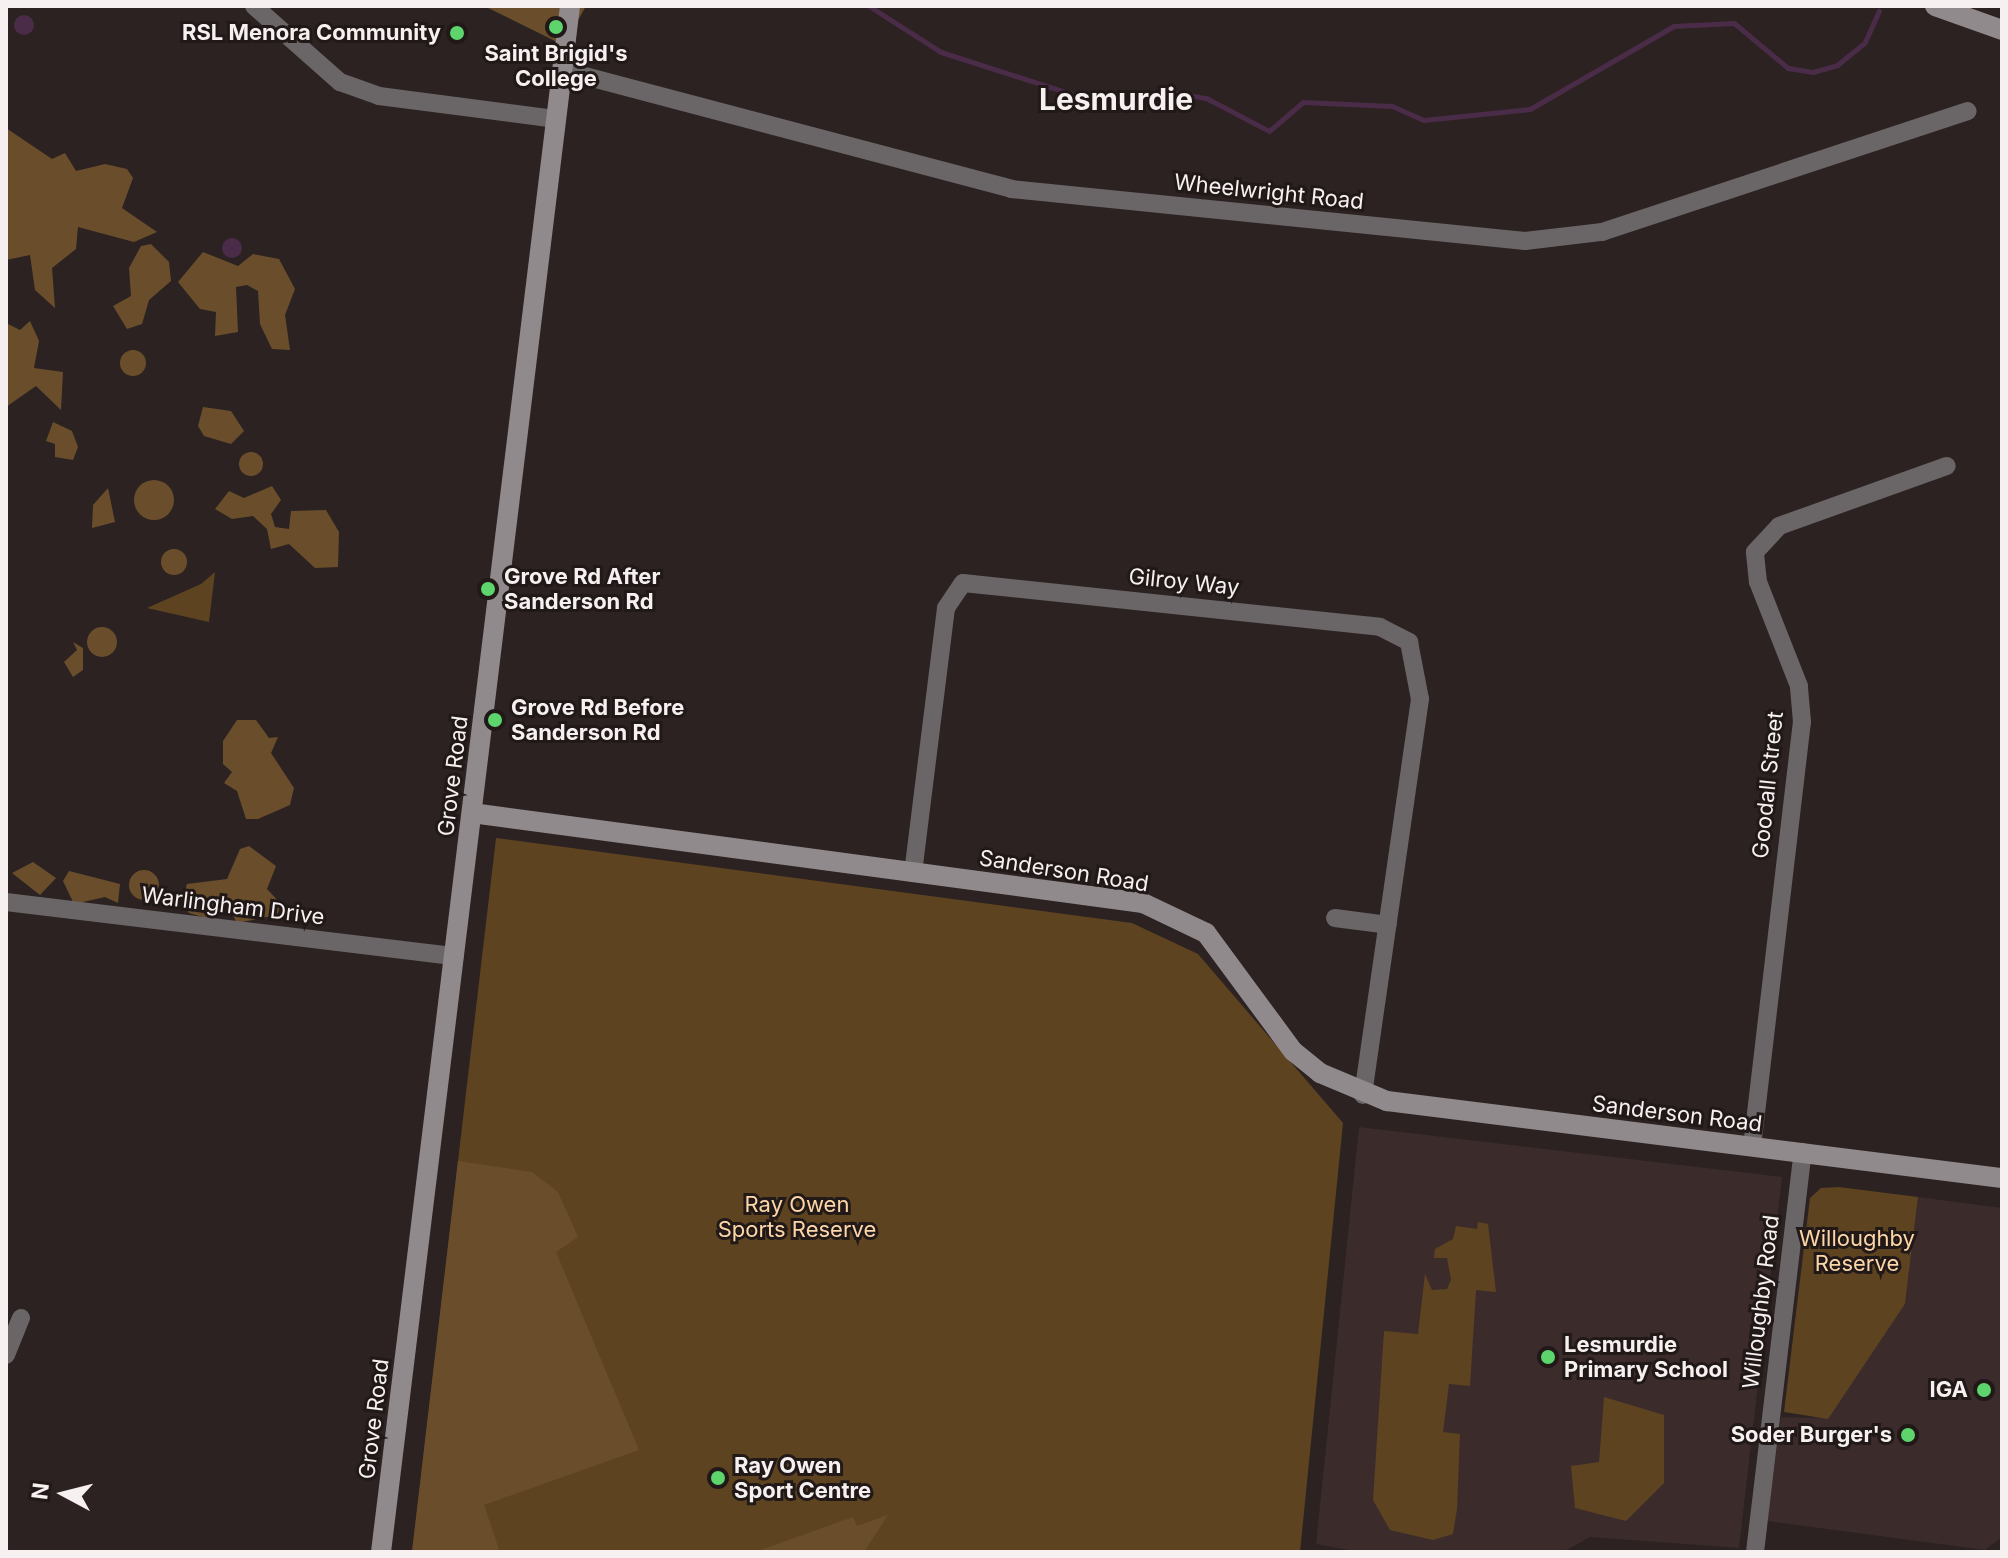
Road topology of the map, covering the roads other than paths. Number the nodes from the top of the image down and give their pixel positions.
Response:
1 (254, 6) edge
2 (570, 6) edge
3 (1935, 6) edge
4 (2002, 30) edge
5 (562, 70) junction
6 (1967, 111) dead end
7 (557, 119) junction
8 (1947, 466) dead end
9 (472, 813) junction
10 (913, 873) junction
11 (6, 902) edge
12 (1335, 918) dead end
13 (1388, 925) junction
14 (455, 956) junction
15 (1363, 1095) junction
16 (1752, 1147) junction
17 (1803, 1152) junction
18 (2002, 1178) edge
19 (21, 1318) dead end
20 (6, 1355) edge
21 (381, 1552) edge
22 (1755, 1552) edge

1 - 7 street
2 - 5 street, Grove Road
3 - 4 street
5 - 6 street, Wheelwright Road
5 - 7 street, Grove Road
7 - 9 street, Grove Road
8 - 16 street, Goodall Street
9 - 10 street, Sanderson Road
9 - 14 street, Grove Road
10 - 13 street, Gilroy Way
10 - 15 street, Sanderson Road
11 - 14 street, Warlingham Drive
12 - 13 street
13 - 15 street, Gilroy Way
14 - 21 street, Grove Road
15 - 16 street, Sanderson Road
16 - 17 street, Sanderson Road
17 - 18 street, Sanderson Road
17 - 22 street, Willoughby Road
19 - 20 street

